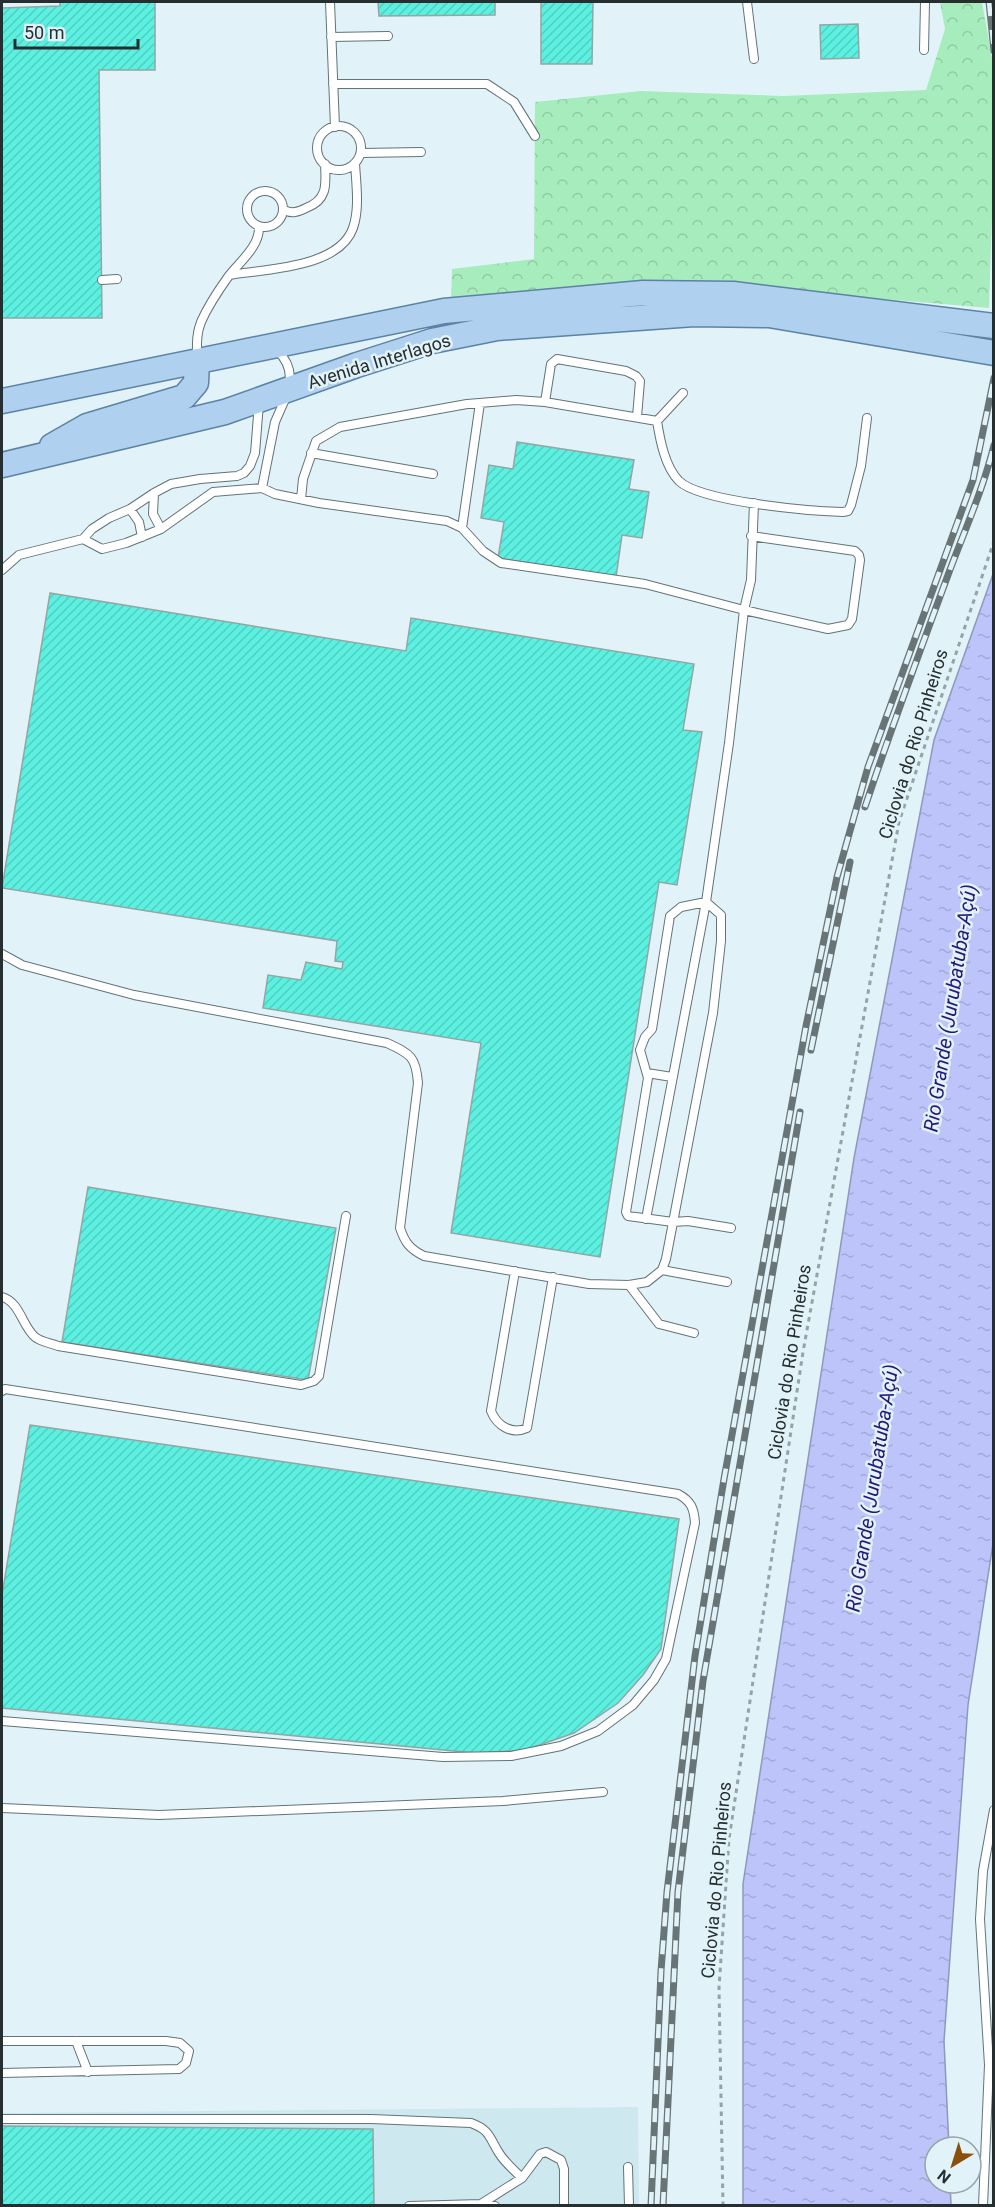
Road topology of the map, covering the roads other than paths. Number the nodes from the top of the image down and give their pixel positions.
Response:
1 (330, 2) edge
2 (747, 2) edge
3 (926, 2) edge
4 (388, 36) dead end
5 (331, 37) junction
6 (924, 50) dead end
7 (754, 59) dead end
8 (333, 84) junction
9 (335, 127) junction
10 (536, 136) dead end
11 (421, 152) dead end
12 (361, 153) junction
13 (355, 163) junction
14 (325, 164) junction
15 (284, 210) junction
16 (259, 226) junction
17 (230, 275) junction
18 (117, 279) dead end
19 (102, 280) dead end
20 (993, 326) edge
21 (908, 327) junction
22 (272, 345) junction
23 (993, 353) edge
24 (197, 362) junction
25 (288, 390) junction
26 (683, 393) dead end
27 (260, 399) junction
28 (5, 401) edge
29 (480, 402) junction
30 (545, 402) junction
31 (637, 417) junction
32 (867, 418) dead end
33 (657, 420) junction
34 (311, 453) junction
35 (26, 460) junction
36 (2, 465) edge
37 (433, 474) dead end
38 (262, 488) junction
39 (154, 493) junction
40 (301, 499) junction
41 (754, 503) junction
42 (130, 509) junction
43 (462, 528) junction
44 (161, 529) junction
45 (752, 536) junction
46 (142, 537) junction
47 (82, 539) junction
48 (2, 570) edge
49 (744, 610) junction
50 (706, 902) junction
51 (2, 954) edge
52 (647, 1073) junction
53 (672, 1077) junction
54 (346, 1216) dead end
55 (646, 1219) junction
56 (673, 1222) junction
57 (730, 1228) dead end
58 (662, 1270) junction
59 (515, 1271) junction
60 (553, 1278) junction
61 (727, 1282) dead end
62 (629, 1285) junction
63 (2, 1297) edge
64 (694, 1333) dead end
65 (2, 1390) edge
66 (2, 1721) edge
67 (603, 1792) dead end
68 (2, 1808) edge
69 (993, 1810) edge
70 (2, 2041) edge
71 (76, 2041) junction
72 (88, 2072) junction
73 (2, 2073) edge
74 (2, 2119) edge
75 (628, 2167) dead end
76 (522, 2178) junction
77 (481, 2204) junction
78 (409, 2205) edge
79 (495, 2205) edge
80 (564, 2205) edge
81 (629, 2205) edge
82 (983, 2205) edge

1 - 5 lane
2 - 7 lane
3 - 6 lane
4 - 5 lane
5 - 8 lane
8 - 9 lane
8 - 10 lane
9 - 12 lane
9 - 14 lane
11 - 12 lane
12 - 13 lane
13 - 14 lane
13 - 17 lane
14 - 15 lane
15 - 16 lane
15 - 16 lane
16 - 17 lane
17 - 24 lane
18 - 19 lane
20 - 21 main road
21 - 22 main road, Avenida Interlagos
21 - 23 main road
21 - 25 main road, Avenida Interlagos
22 - 24 main road, Avenida Interlagos
22 - 25 lane
24 - 28 main road, Avenida Interlagos
24 - 35 main road
25 - 27 main road, Avenida Interlagos
25 - 38 lane
26 - 33 lane
27 - 35 main road, Avenida Interlagos
27 - 39 lane
29 - 30 lane
29 - 34 lane
29 - 43 lane
30 - 31 lane
30 - 31 lane
31 - 33 lane
32 - 41 lane
33 - 41 lane
34 - 37 lane
34 - 40 lane
35 - 36 main road, Avenida Interlagos
38 - 40 lane
38 - 44 lane
39 - 42 lane
39 - 44 lane
40 - 43 lane
41 - 45 lane
42 - 46 lane
42 - 47 lane
43 - 49 lane
44 - 46 lane
45 - 49 lane
45 - 49 lane
46 - 47 lane
47 - 48 lane
49 - 50 lane
50 - 52 lane
50 - 53 lane
50 - 56 lane
51 - 59 lane
52 - 53 lane
52 - 55 lane
53 - 55 lane
54 - 63 lane
55 - 56 lane
56 - 57 lane
56 - 58 lane
58 - 61 lane
58 - 62 lane
59 - 60 lane
59 - 60 lane
60 - 62 lane
62 - 64 lane
65 - 66 lane
67 - 68 lane
69 - 82 lane
70 - 71 lane
71 - 72 lane
71 - 72 lane
72 - 73 lane
74 - 76 lane
75 - 81 lane
76 - 77 lane
76 - 80 lane
77 - 78 lane
77 - 79 lane

